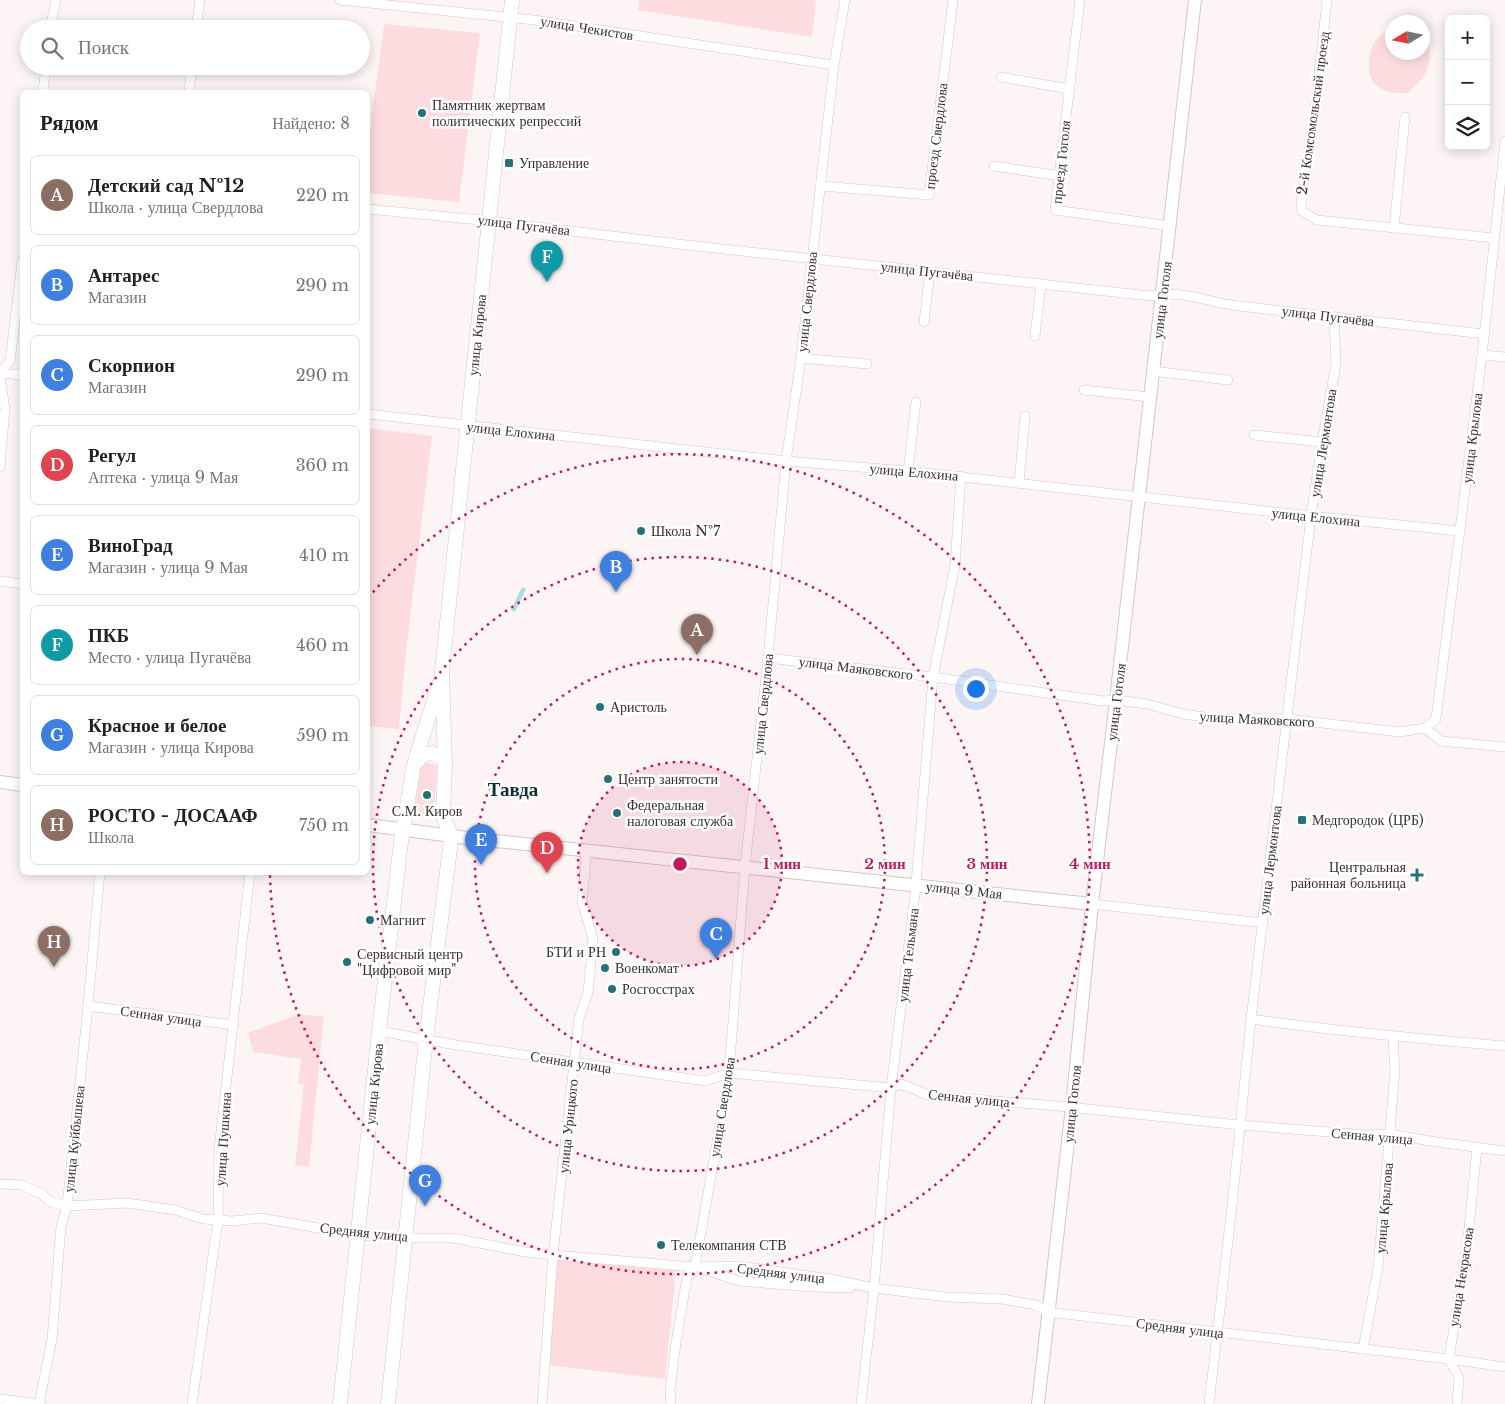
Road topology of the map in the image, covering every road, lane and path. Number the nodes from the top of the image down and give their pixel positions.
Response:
1 (56, 0) edge
2 (200, 0) edge
3 (340, 0) edge
4 (512, 0) edge
5 (845, 0) edge
6 (953, 0) edge
7 (1080, 0) edge
8 (1195, 0) edge
9 (1327, 0) edge
10 (510, 18) junction
11 (52, 20) edge
12 (197, 20) edge
13 (834, 65) junction
14 (45, 75) edge
15 (191, 75) edge
16 (1002, 78) dead end
17 (1069, 89) junction
18 (43, 90) edge
19 (189, 90) edge
20 (1405, 117) dead end
21 (1505, 141) edge
22 (994, 166) dead end
23 (1060, 176) junction
24 (822, 186) junction
25 (370, 209) edge
26 (490, 221) junction
27 (1170, 226) junction
28 (1394, 228) junction
29 (1494, 238) junction
30 (811, 258) junction
31 (930, 271) junction
32 (20, 278) edge
33 (1041, 284) junction
34 (1163, 294) junction
35 (1334, 317) junction
36 (924, 322) dead end
37 (1484, 334) junction
38 (1035, 336) dead end
39 (1482, 355) junction
40 (1505, 357) edge
41 (801, 358) junction
42 (867, 364) dead end
43 (1152, 371) junction
44 (0, 372) edge
45 (20, 375) edge
46 (0, 378) edge
47 (1228, 380) dead end
48 (1084, 390) dead end
49 (1150, 397) junction
50 (916, 402) dead end
51 (370, 414) edge
52 (1025, 416) dead end
53 (467, 426) junction
54 (1254, 436) dead end
55 (1322, 442) junction
56 (786, 461) junction
57 (0, 467) edge
58 (908, 471) junction
59 (961, 476) junction
60 (1018, 483) junction
61 (1139, 497) junction
62 (1311, 516) junction
63 (1460, 531) junction
64 (0, 581) edge
65 (20, 584) edge
66 (768, 658) junction
67 (442, 671) junction
68 (933, 677) junction
69 (1116, 700) junction
70 (1287, 719) junction
71 (1425, 728) junction
72 (1505, 747) edge
73 (414, 764) junction
74 (446, 765) junction
75 (0, 782) edge
76 (20, 785) edge
77 (370, 824) edge
78 (403, 829) junction
79 (450, 835) junction
80 (586, 850) junction
81 (745, 866) junction
82 (100, 875) edge
83 (250, 875) edge
84 (915, 885) junction
85 (1092, 904) junction
86 (1263, 923) junction
87 (88, 1006) junction
88 (1251, 1019) junction
89 (234, 1025) junction
90 (379, 1031) junction
91 (1393, 1037) junction
92 (426, 1039) junction
93 (1505, 1046) edge
94 (575, 1063) junction
95 (729, 1073) junction
96 (891, 1088) junction
97 (1072, 1107) junction
98 (1240, 1125) junction
99 (1391, 1134) junction
100 (1477, 1148) junction
101 (1505, 1151) edge
102 (0, 1184) edge
103 (67, 1206) junction
104 (218, 1220) junction
105 (358, 1234) junction
106 (405, 1238) junction
107 (553, 1255) junction
108 (695, 1267) junction
109 (874, 1288) junction
110 (1048, 1312) junction
111 (1217, 1332) junction
112 (1363, 1349) junction
113 (1449, 1358) junction
114 (1505, 1368) edge
115 (0, 1399) edge
116 (40, 1404) edge
117 (192, 1404) edge
118 (340, 1404) edge
119 (388, 1404) edge
120 (542, 1404) edge
121 (671, 1404) edge
122 (860, 1404) edge
123 (1038, 1404) edge
124 (1209, 1404) edge
125 (1457, 1404) edge

1 - 11 street
2 - 12 street
3 - 10 street, улица Чекистов
4 - 10 main road, улица Кирова
5 - 13 street, улица Свердлова
6 - 24 street, проезд Свердлова
7 - 17 street, проезд Гоголя
8 - 27 street, улица Гоголя
9 - 28 street, 2-й Комсомольский проезд
10 - 13 street, улица Чекистов
10 - 26 main road, улица Кирова
13 - 24 street, улица Свердлова
14 - 18 street
15 - 19 street
16 - 17 street
17 - 23 street, проезд Гоголя
20 - 28 street
21 - 29 street, улица Крылова
22 - 23 street
23 - 27 street, проезд Гоголя
24 - 30 street, улица Свердлова
25 - 26 street, улица Пугачёва
26 - 30 street, улица Пугачёва
26 - 53 main road, улица Кирова
27 - 34 street, улица Гоголя
28 - 29 street, 2-й Комсомольский проезд
29 - 37 street, улица Крылова
30 - 31 street, улица Пугачёва
30 - 41 street, улица Свердлова
31 - 33 street, улица Пугачёва
31 - 36 street
32 - 44 street
33 - 34 street, улица Пугачёва
33 - 38 street
34 - 35 street, улица Пугачёва
34 - 43 street, улица Гоголя
35 - 37 street, улица Пугачёва
35 - 55 street, улица Лермонтова
37 - 39 street, улица Крылова
39 - 40 street
39 - 63 street, улица Крылова
41 - 42 street
41 - 56 street, улица Свердлова
43 - 47 street
43 - 49 street, улица Гоголя
44 - 45 street
46 - 57 street
48 - 49 street
49 - 61 street, улица Гоголя
50 - 58 street
51 - 53 street, улица Елохина
52 - 60 street
53 - 56 street, улица Елохина
53 - 67 main road, улица Кирова
54 - 55 street
55 - 62 street, улица Лермонтова
56 - 58 street, улица Елохина
56 - 66 street, улица Свердлова
58 - 59 street, улица Елохина
59 - 60 street, улица Елохина
59 - 68 street, улица Тельмана
60 - 61 street, улица Елохина
61 - 62 street, улица Елохина
61 - 69 street, улица Гоголя
62 - 63 street, улица Елохина
62 - 70 street, улица Лермонтова
63 - 71 street, улица Крылова
64 - 65 street
66 - 68 street, улица Маяковского
66 - 81 street, улица Свердлова
67 - 73 main road, улица Кирова
67 - 74 main road, улица Кирова
68 - 69 street, улица Маяковского
68 - 84 street, улица Тельмана
69 - 70 street, улица Маяковского
69 - 85 street, улица Гоголя
70 - 71 street, улица Маяковского
70 - 86 street, улица Лермонтова
71 - 72 street
73 - 74 main road
73 - 78 main road, улица Кирова
74 - 79 main road, улица Кирова
75 - 76 street
77 - 78 street, улица 9 Мая
78 - 79 street, улица 9 Мая
78 - 90 main road, улица Кирова
79 - 80 street, улица 9 Мая
79 - 92 main road, улица Кирова
80 - 81 street, улица 9 Мая
80 - 94 street, улица Урицкого
81 - 84 street, улица 9 Мая
81 - 95 street, улица Свердлова
82 - 87 street, улица Куйбышева
83 - 89 street, улица Пушкина
84 - 85 street, улица 9 Мая
84 - 96 street, улица Тельмана
85 - 86 street, улица 9 Мая
85 - 97 street, улица Гоголя
86 - 88 street, улица Лермонтова
87 - 89 street, Сенная улица
87 - 103 street, улица Куйбышева
88 - 91 street
88 - 98 street, улица Лермонтова
89 - 104 street, улица Пушкина
90 - 92 street, Сенная улица
90 - 105 main road, улица Кирова
91 - 93 street
91 - 99 street, улица Крылова
92 - 94 street, Сенная улица
92 - 106 main road, улица Кирова
94 - 95 street, Сенная улица
94 - 107 street, улица Урицкого
95 - 96 street, Сенная улица
95 - 108 street, улица Свердлова
96 - 97 street, Сенная улица
96 - 109 street, улица Тельмана
97 - 98 street, Сенная улица
97 - 110 street, улица Гоголя
98 - 99 street, Сенная улица
98 - 111 street, улица Лермонтова
99 - 100 street, Сенная улица
99 - 112 street, улица Крылова
100 - 101 street, Сенная улица
100 - 113 street, улица Некрасова
102 - 103 street, Средняя улица
103 - 104 street, Средняя улица
103 - 116 street, улица Куйбышева
104 - 105 street, Средняя улица
104 - 117 street, улица Пушкина
105 - 106 street, Средняя улица
105 - 118 main road, улица Кирова
106 - 107 street, Средняя улица
106 - 119 main road, улица Кирова
107 - 108 street, Средняя улица
107 - 120 street, улица Урицкого
108 - 109 street, Средняя улица
108 - 109 street
108 - 121 street, улица Свердлова
109 - 110 street, Средняя улица
109 - 122 street, улица Тельмана
110 - 111 street, Средняя улица
110 - 123 street, улица Гоголя
111 - 112 street, Средняя улица
111 - 124 street, улица Лермонтова
112 - 113 street, Средняя улица
113 - 114 street, Средняя улица
113 - 125 street
115 - 116 street

